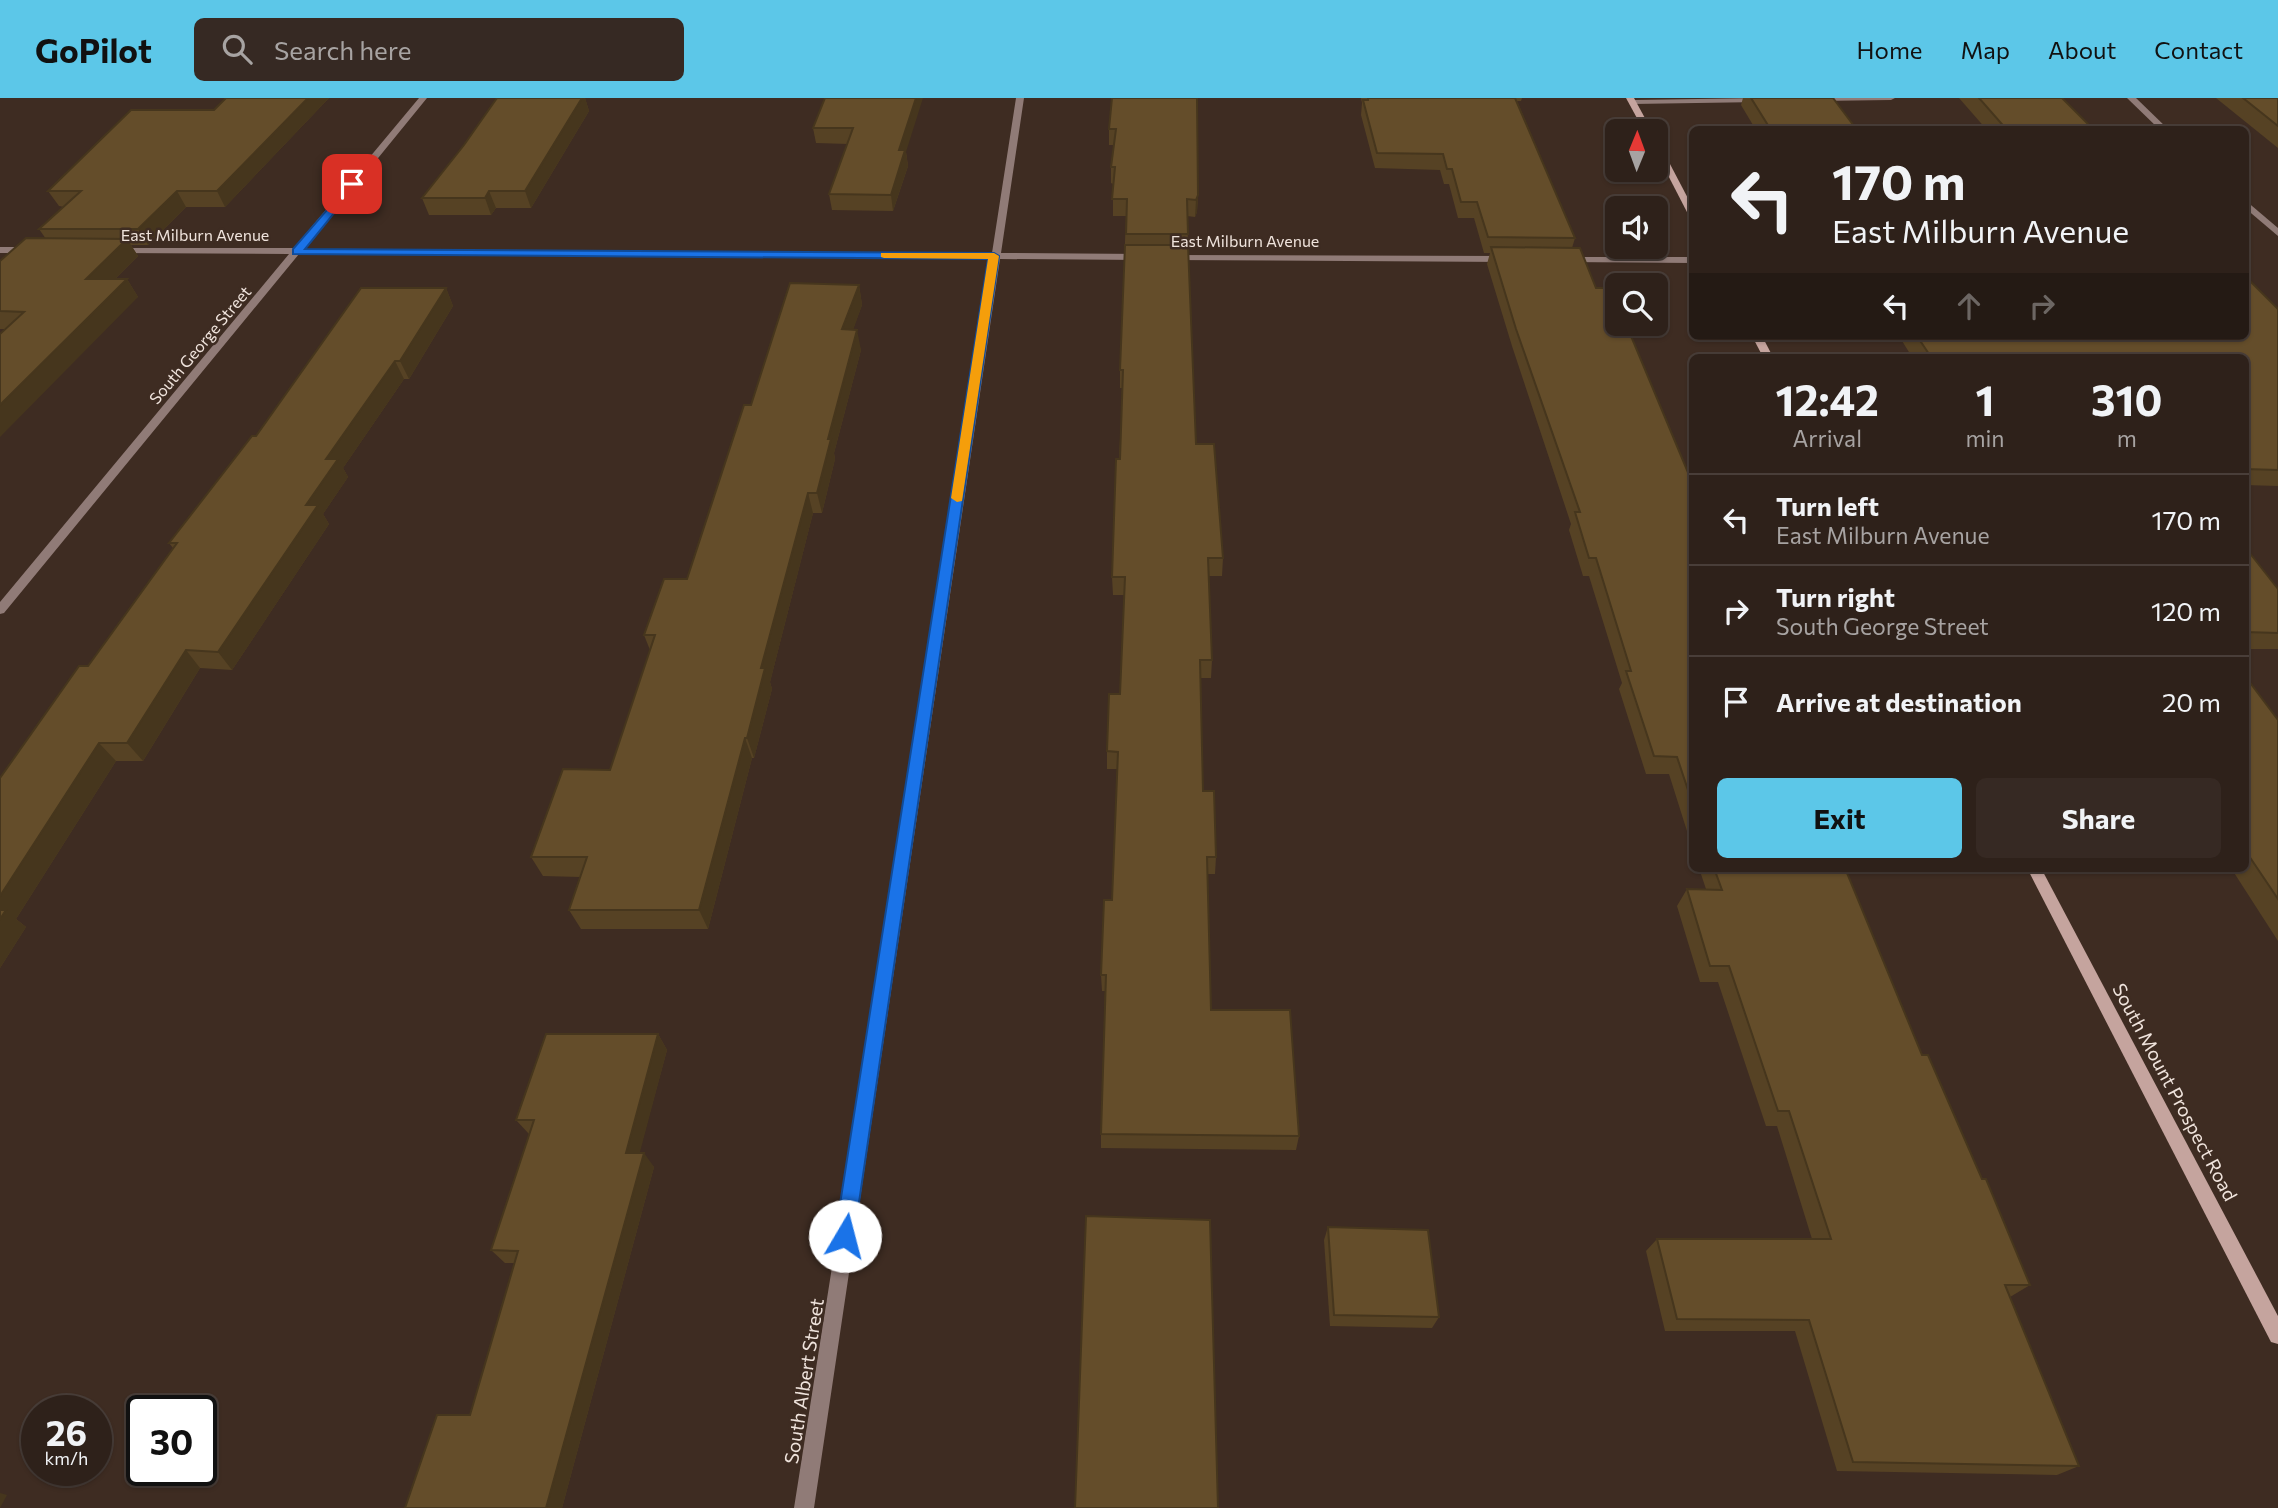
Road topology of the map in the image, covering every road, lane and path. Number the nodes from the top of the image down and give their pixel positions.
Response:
1 (423, 98) edge
2 (1020, 98) edge
3 (1891, 98) edge
4 (2131, 98) edge
5 (1810, 99) edge
6 (1632, 100) edge
7 (1769, 100) edge
8 (1642, 119) edge
9 (2161, 126) edge
10 (1668, 168) edge
11 (2249, 207) edge
12 (1689, 208) edge
13 (2278, 233) edge
14 (0, 250) edge
15 (40, 250) edge
16 (107, 250) edge
17 (297, 252) junction
18 (994, 256) junction
19 (1518, 259) edge
20 (1559, 259) edge
21 (1689, 260) edge
22 (0, 610) edge
23 (2036, 872) edge
24 (2278, 1335) edge
25 (804, 1508) edge

1 - 17 street, South George Street
2 - 18 street, South Albert Street
3 - 5 street
4 - 9 street
6 - 7 street
6 - 8 main road
10 - 12 main road
11 - 13 street
14 - 15 street
16 - 17 street, East Milburn Avenue
17 - 18 street, East Milburn Avenue
17 - 22 street, South George Street
18 - 19 street, East Milburn Avenue
18 - 25 street, South Albert Street
20 - 21 street
23 - 24 main road, South Mount Prospect Road

